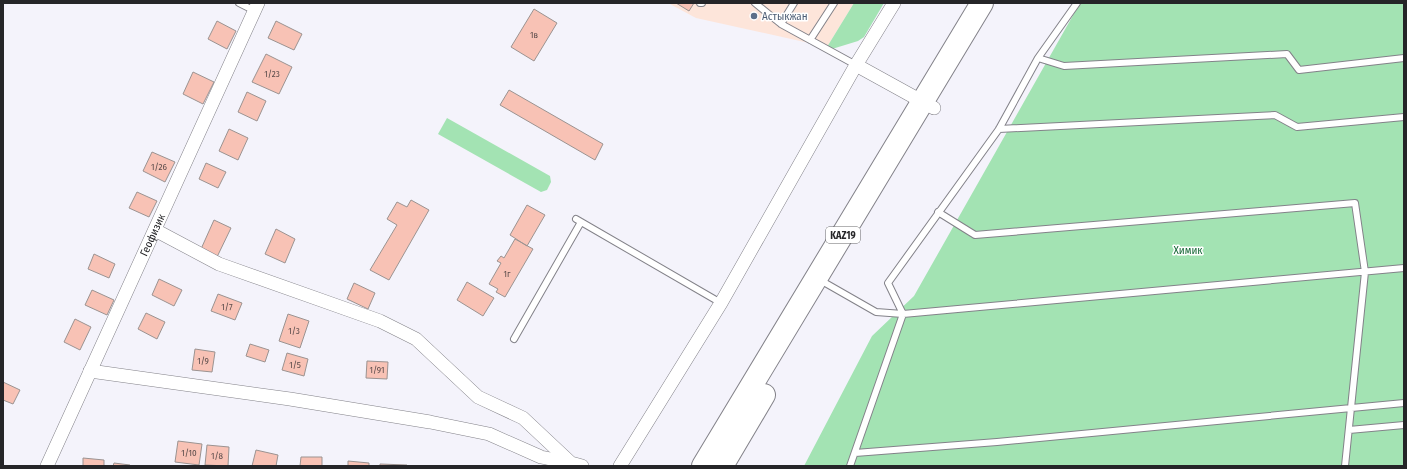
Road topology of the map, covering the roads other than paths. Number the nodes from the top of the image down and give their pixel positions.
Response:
1 (239, 3) edge
2 (755, 3) edge
3 (794, 3) edge
4 (834, 3) edge
5 (894, 3) edge
6 (982, 3) edge
7 (998, 3) edge
8 (1077, 3) edge
9 (257, 7) edge
10 (781, 24) junction
11 (810, 40) junction
12 (1038, 58) junction
13 (1404, 58) edge
14 (856, 65) junction
15 (929, 105) junction
16 (1404, 117) edge
17 (999, 129) junction
18 (938, 212) junction
19 (155, 230) junction
20 (1404, 268) edge
21 (1365, 272) junction
22 (823, 282) junction
23 (721, 303) junction
24 (904, 314) junction
25 (514, 339) dead end
26 (90, 371) junction
27 (1404, 403) edge
28 (1351, 409) junction
29 (1404, 425) edge
30 (1349, 430) junction
31 (855, 453) junction
32 (577, 465) edge
33 (47, 466) edge
34 (620, 466) edge
35 (703, 466) edge
36 (722, 466) edge
37 (850, 466) edge
38 (1345, 466) edge

1 - 9 lane
2 - 10 lane
3 - 10 lane
4 - 11 lane
5 - 14 street
6 - 15 highway, KAZ19
7 - 15 highway, KAZ19
8 - 12 lane
9 - 19 street, Геофизик
10 - 11 lane
11 - 14 lane
12 - 13 lane
12 - 17 lane
14 - 15 street
14 - 23 street
15 - 22 highway, KAZ19
16 - 17 lane
17 - 18 lane
18 - 21 lane
18 - 24 lane
19 - 26 street, Геофизик
19 - 32 street
20 - 21 lane
21 - 24 lane
21 - 28 lane
22 - 24 lane
22 - 35 highway, KAZ19
22 - 36 highway, KAZ19
23 - 25 lane
23 - 34 street
24 - 31 lane
26 - 32 street
26 - 33 street, Геофизик
27 - 28 lane
28 - 30 lane
28 - 31 lane
29 - 30 lane
30 - 38 lane
31 - 37 lane

